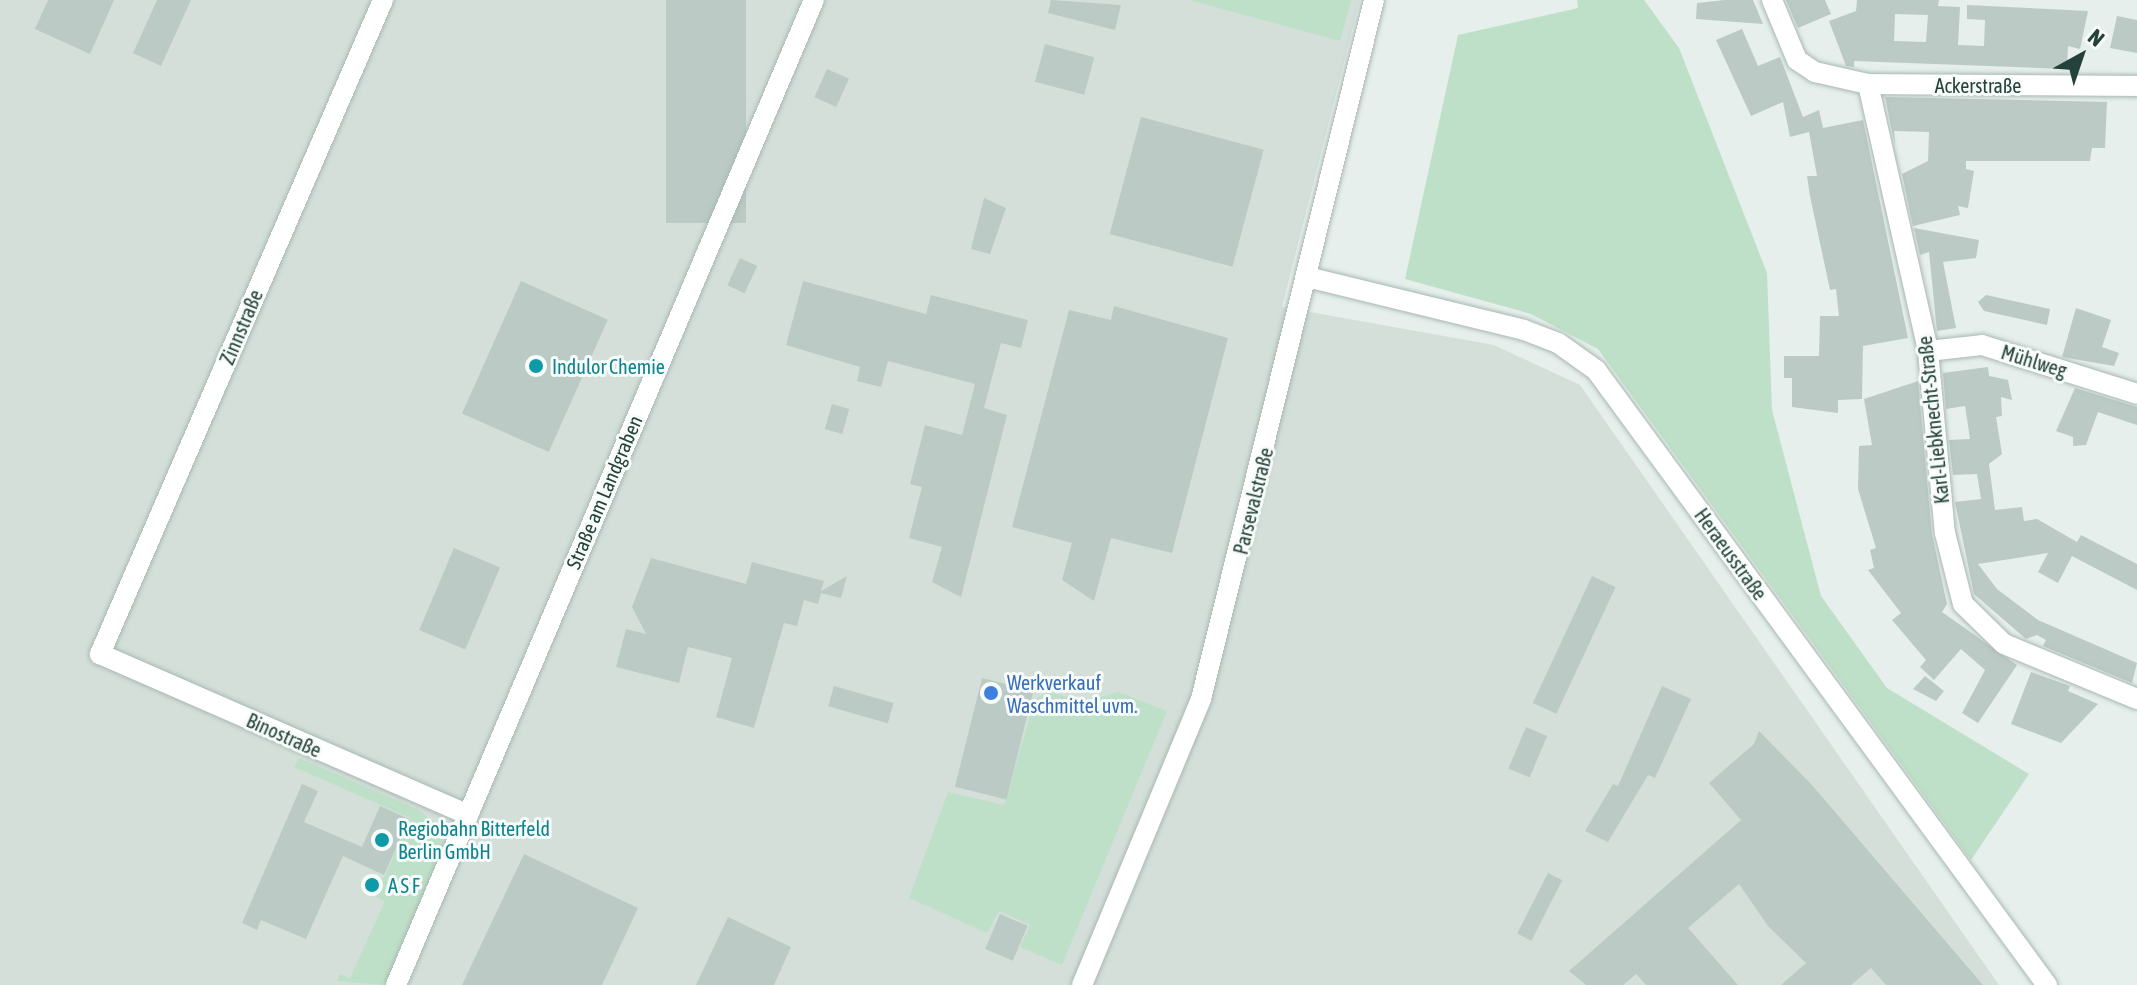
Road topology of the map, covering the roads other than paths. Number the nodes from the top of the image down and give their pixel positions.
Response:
1 (383, 0) edge
2 (814, 0) edge
3 (1374, 0) edge
4 (1772, 0) edge
5 (1868, 84) junction
6 (2137, 86) edge
7 (1307, 277) junction
8 (1928, 351) junction
9 (2137, 394) edge
10 (100, 654) joint
11 (2137, 699) edge
12 (468, 815) junction
13 (396, 985) edge
14 (1082, 985) edge
15 (2047, 985) edge

1 - 10 street, Zinnstraße
2 - 12 street, Straße am Landgraben
3 - 7 street, Parsevalstraße
4 - 5 street
5 - 6 street, Ackerstraße
5 - 8 street, Karl-Liebknecht-Straße
7 - 14 street, Parsevalstraße
7 - 15 street, Heraeusstraße
8 - 9 street, Mühlweg
8 - 11 street, Karl-Liebknecht-Straße
10 - 12 street, Binostraße
12 - 13 street, Straße am Landgraben

